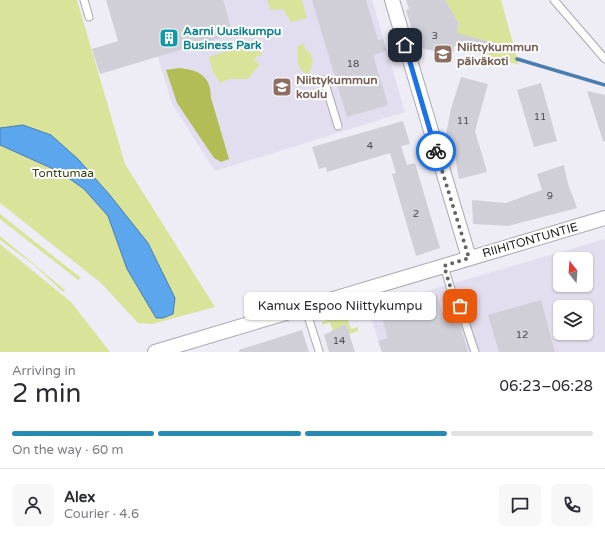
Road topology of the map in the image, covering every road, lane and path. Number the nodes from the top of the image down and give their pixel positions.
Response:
1 (84, 0) edge
2 (392, 0) edge
3 (554, 0) edge
4 (89, 17) dead end
5 (605, 59) edge
6 (324, 80) dead end
7 (338, 126) dead end
8 (605, 218) edge
9 (469, 258) junction
10 (444, 266) junction
11 (305, 307) junction
12 (319, 351) dead end
13 (155, 352) edge
14 (475, 352) edge

1 - 4 lane
2 - 9 street
3 - 5 lane
6 - 7 lane
8 - 9 street, RIIHITONTUNTIE
9 - 10 street, RIIHITONTUNTIE
10 - 11 street, RIIHITONTUNTIE
10 - 14 lane
11 - 12 lane
11 - 13 street, RIIHITONTUNTIE

